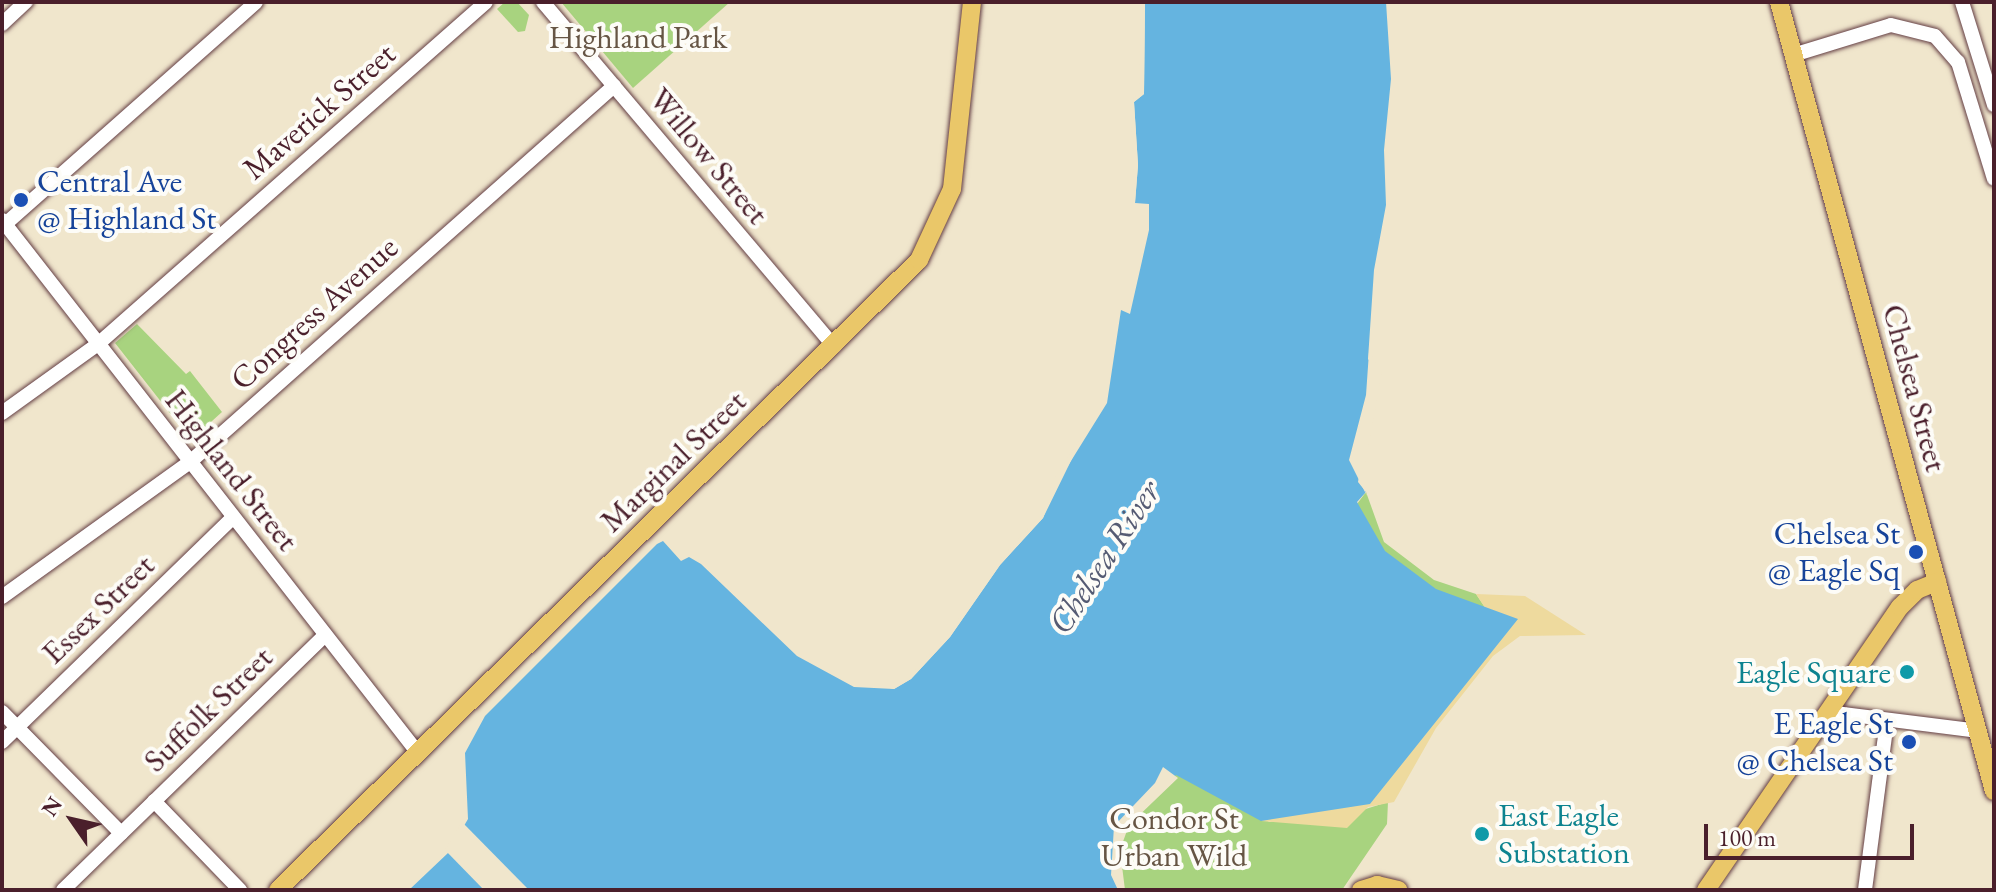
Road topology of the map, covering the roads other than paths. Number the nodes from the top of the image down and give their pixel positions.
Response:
1 (26, 2) edge
2 (256, 2) edge
3 (486, 2) edge
4 (543, 2) edge
5 (972, 2) edge
6 (1779, 2) edge
7 (1962, 2) edge
8 (2, 24) edge
9 (1793, 55) junction
10 (614, 86) junction
11 (1994, 105) edge
12 (1994, 179) edge
13 (3, 224) edge
14 (98, 344) junction
15 (834, 346) junction
16 (2, 413) edge
17 (190, 462) junction
18 (233, 517) junction
19 (1937, 582) junction
20 (2, 597) edge
21 (325, 635) junction
22 (2, 712) edge
23 (1828, 712) junction
24 (1887, 720) junction
25 (18, 727) junction
26 (1978, 731) junction
27 (2, 742) edge
28 (418, 753) junction
29 (1994, 791) edge
30 (154, 801) junction
31 (121, 833) junction
32 (63, 890) edge
33 (240, 890) edge
34 (278, 890) edge
35 (1361, 890) edge
36 (1398, 890) edge
37 (1706, 890) edge
38 (1865, 890) edge

1 - 8 street
2 - 13 street
3 - 14 street, Maverick Street
4 - 10 street, Willow Street
5 - 15 main road, Marginal Street
6 - 9 main road, Chelsea Street
7 - 11 street
9 - 12 street
9 - 19 main road, Chelsea Street
10 - 15 street, Willow Street
10 - 17 street, Congress Avenue
13 - 14 street, Highland Street
14 - 16 street, Maverick Street
14 - 17 street, Highland Street
15 - 28 main road, Marginal Street
17 - 18 street, Highland Street
17 - 20 street, Congress Avenue
18 - 21 street, Highland Street
18 - 25 street, Essex Street
19 - 23 main road
19 - 26 main road, Chelsea Street
21 - 28 street, Highland Street
21 - 30 street, Suffolk Street
22 - 25 street
23 - 24 street
23 - 37 main road
24 - 26 street
24 - 38 street
25 - 27 street, Essex Street
25 - 31 street
26 - 29 main road, Chelsea Street
28 - 34 main road, Marginal Street
30 - 31 street, Suffolk Street
30 - 33 street
31 - 32 street, Suffolk Street
35 - 36 main road

